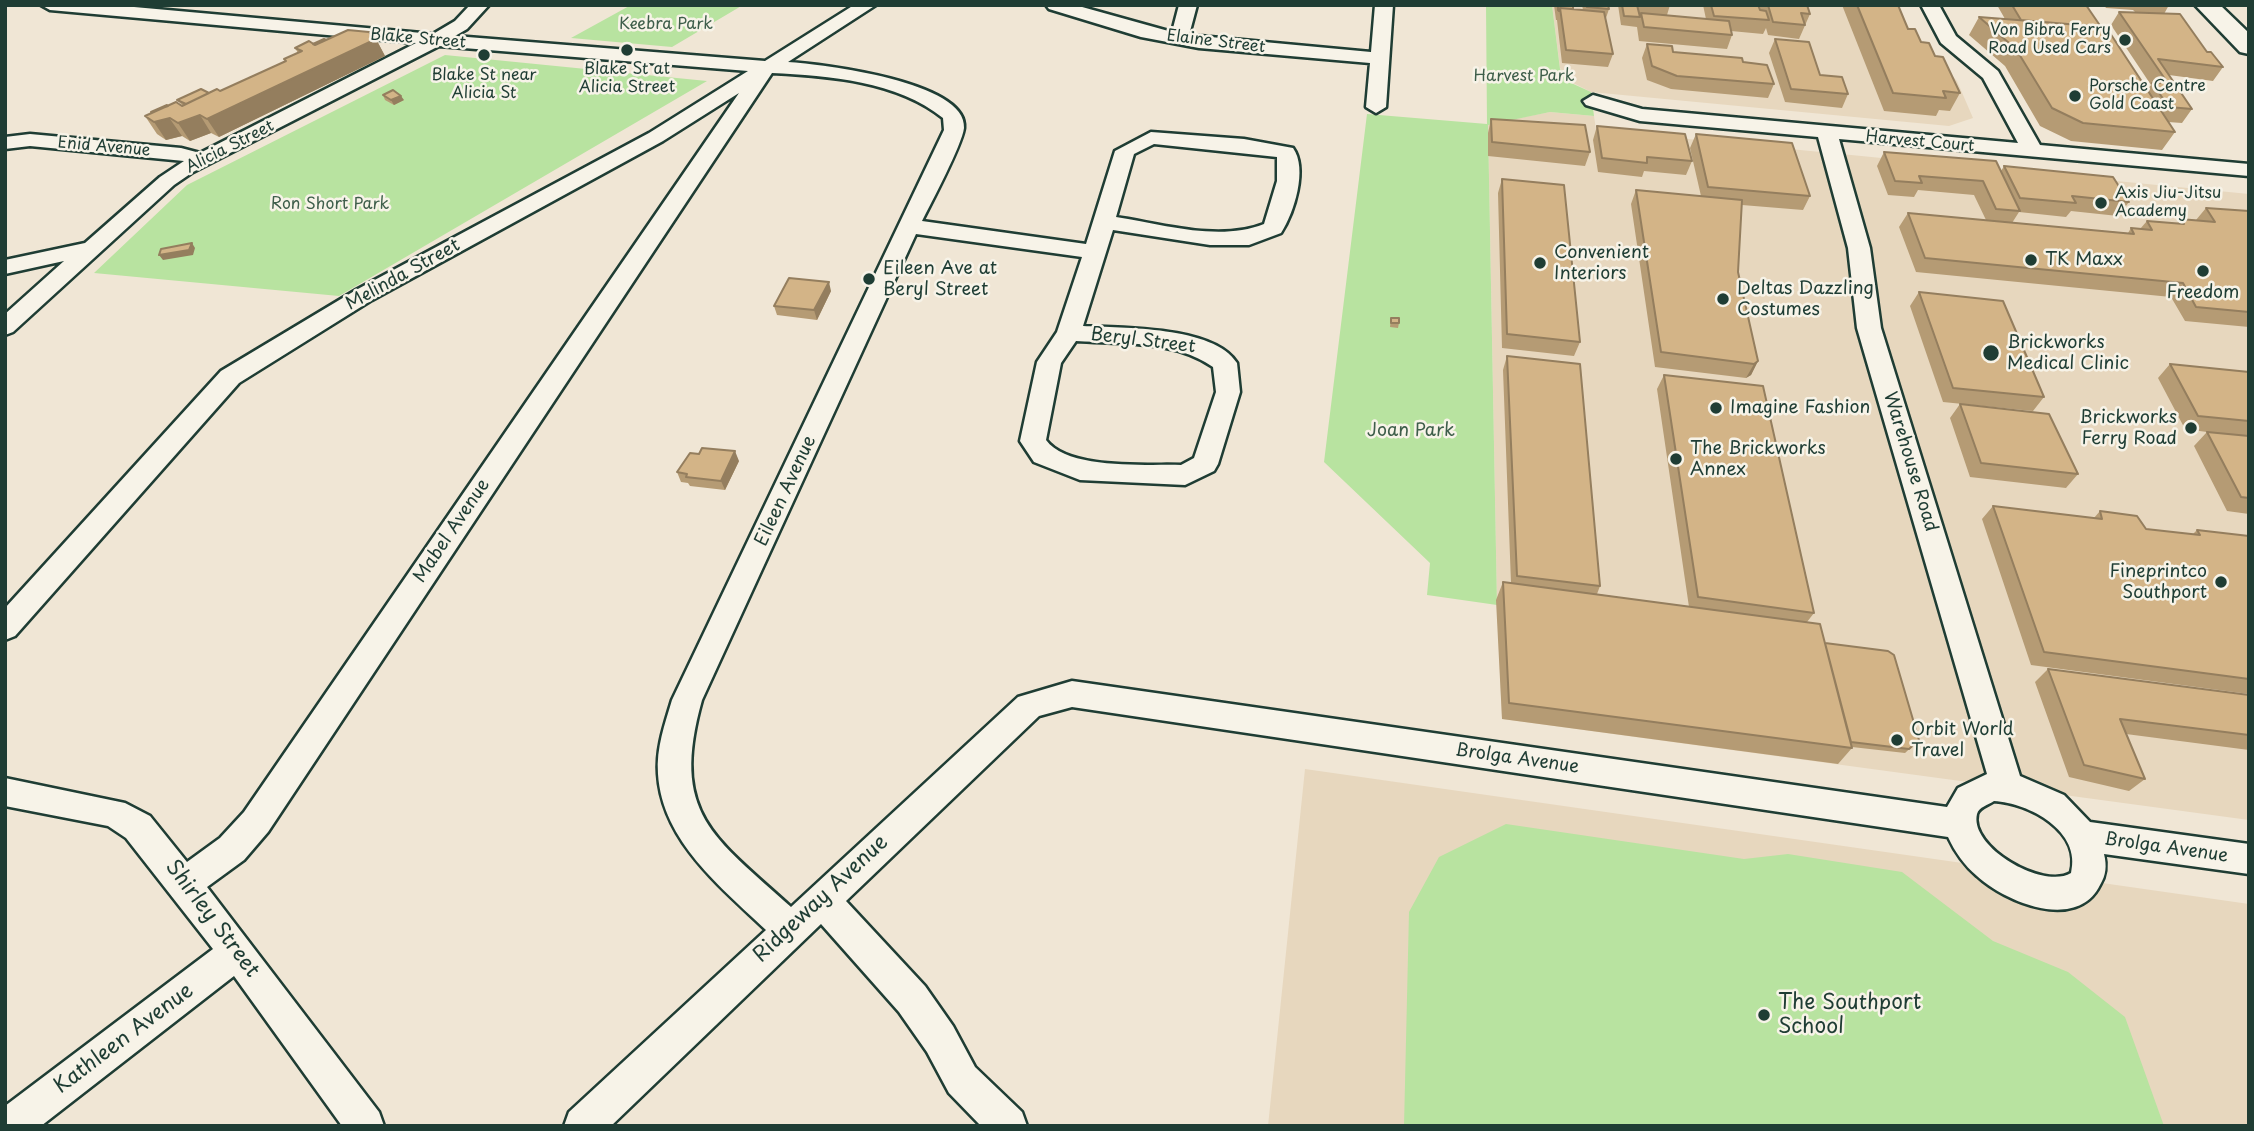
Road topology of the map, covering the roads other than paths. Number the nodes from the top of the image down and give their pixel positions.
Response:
1 (50, 5) edge
2 (480, 5) edge
3 (867, 5) edge
4 (1055, 5) edge
5 (1188, 5) edge
6 (1384, 5) edge
7 (1930, 5) edge
8 (2206, 5) edge
9 (2230, 5) edge
10 (2249, 22) edge
11 (1179, 38) junction
12 (436, 41) junction
13 (2249, 47) edge
14 (1380, 58) junction
15 (764, 71) junction
16 (869, 79) joint
17 (1593, 101) dead end
18 (1377, 107) dead end
19 (1827, 134) junction
20 (656, 137) junction
21 (5, 143) edge
22 (689, 151) junction
23 (2032, 151) junction
24 (203, 160) junction
25 (2249, 170) edge
26 (1106, 222) junction
27 (907, 226) junction
28 (93, 248) junction
29 (1095, 252) junction
30 (5, 267) edge
31 (5, 327) edge
32 (1069, 333) junction
33 (5, 628) edge
34 (1072, 694) joint
35 (2007, 787) junction
36 (5, 792) edge
37 (1962, 824) junction
38 (2082, 836) junction
39 (2249, 859) edge
40 (185, 883) junction
41 (821, 899) junction
42 (789, 928) junction
43 (237, 952) junction
44 (10, 1126) edge
45 (365, 1126) edge
46 (583, 1126) edge
47 (1007, 1126) edge

1 - 12 street, Blake Street
2 - 12 street, Alicia Street
3 - 15 street, Melinda Street
4 - 11 street, Elaine Street
5 - 11 street
6 - 14 street
7 - 23 street
8 - 13 main road
9 - 10 main road
11 - 14 street, Elaine Street
12 - 15 street, Blake Street
12 - 24 street, Alicia Street
14 - 18 street
15 - 16 street, Blake Street
15 - 20 street, Melinda Street
15 - 22 street, Mabel Avenue
16 - 27 street, Eileen Avenue
17 - 19 street, Harvest Court
19 - 23 street, Harvest Court
19 - 35 street, Warehouse Road
20 - 22 street
20 - 33 street, Melinda Street
21 - 24 street, Enid Avenue
22 - 40 street, Mabel Avenue
23 - 25 street, Harvest Court
24 - 28 street, Alicia Street
26 - 26 street, Beryl Street
26 - 29 street, Beryl Street
27 - 29 street
27 - 42 street, Eileen Avenue
28 - 30 street
28 - 31 street, Alicia Street
29 - 32 street, Beryl Street
32 - 32 street, Beryl Street
34 - 37 street, Brolga Avenue
34 - 41 street, Ridgeway Avenue
35 - 37 street
35 - 38 street
36 - 40 street, Shirley Street
37 - 38 street
38 - 39 street, Brolga Avenue
40 - 43 street, Shirley Street
41 - 42 street, Ridgeway Avenue
41 - 47 street
42 - 46 street, Ridgeway Avenue
43 - 44 street, Kathleen Avenue
43 - 45 street, Shirley Street

